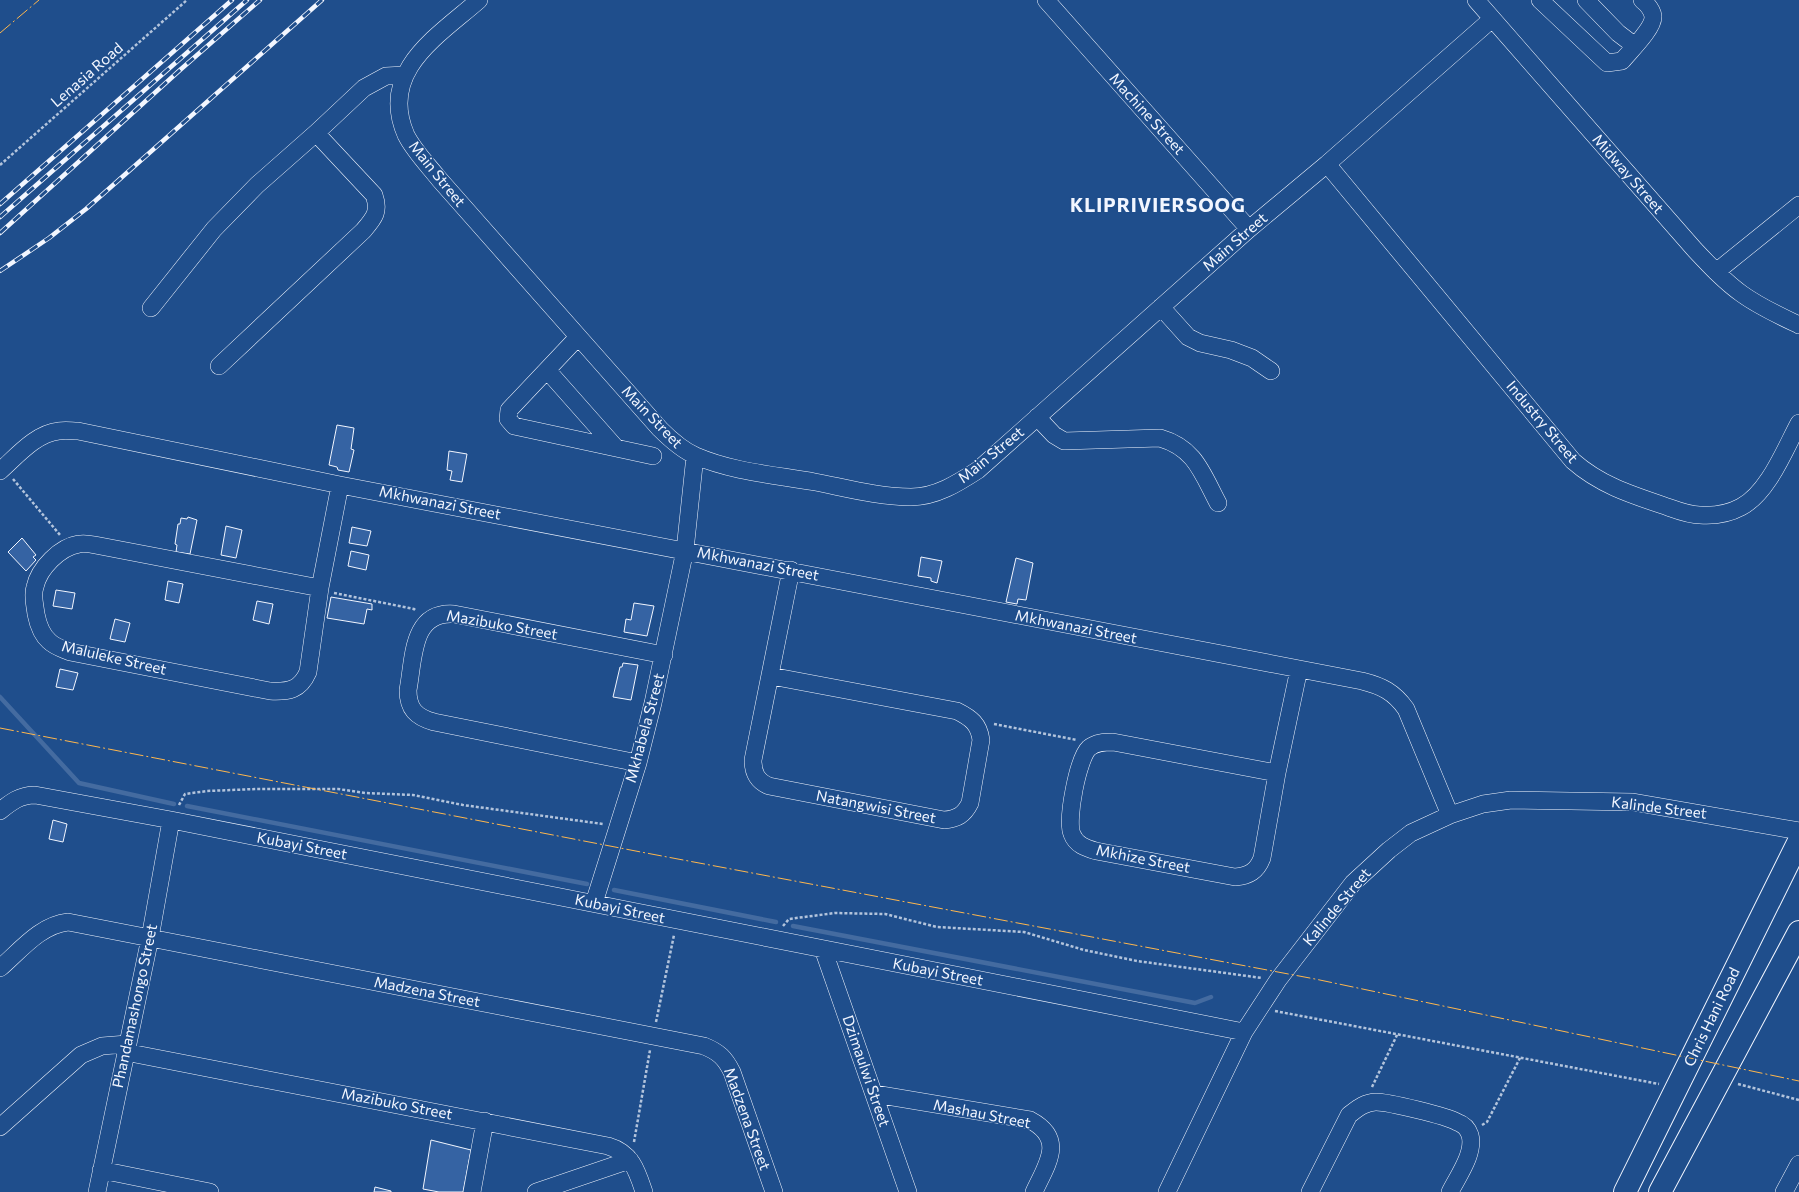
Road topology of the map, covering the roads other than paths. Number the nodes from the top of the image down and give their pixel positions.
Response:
1 (480, 0) edge
2 (1046, 0) edge
3 (1476, 0) edge
4 (1586, 0) edge
5 (1642, 0) edge
6 (1545, 2) edge
7 (1492, 19) junction
8 (1635, 46) junction
9 (404, 74) junction
10 (316, 133) junction
11 (1327, 164) junction
12 (1799, 205) edge
13 (1249, 229) junction
14 (1716, 272) junction
15 (1161, 307) junction
16 (151, 308) dead end
17 (1799, 325) edge
18 (578, 337) junction
19 (219, 366) dead end
20 (547, 370) junction
21 (1271, 371) dead end
22 (1037, 417) junction
23 (1799, 423) edge
24 (616, 448) junction
25 (653, 456) dead end
26 (695, 456) junction
27 (2, 469) edge
28 (340, 485) junction
29 (1218, 503) dead end
30 (685, 550) junction
31 (791, 570) junction
32 (320, 590) junction
33 (664, 655) junction
34 (1299, 669) junction
35 (771, 676) junction
36 (638, 763) junction
37 (1277, 773) junction
38 (0, 811) edge
39 (1450, 815) junction
40 (171, 820) junction
41 (1799, 831) edge
42 (1799, 841) edge
43 (594, 903) junction
44 (1799, 932) edge
45 (150, 938) junction
46 (823, 950) junction
47 (0, 968) edge
48 (1244, 1032) junction
49 (126, 1048) junction
50 (875, 1094) junction
51 (485, 1121) junction
52 (0, 1127) edge
53 (630, 1160) junction
54 (1799, 1164) edge
55 (101, 1170) junction
56 (96, 1192) edge
57 (210, 1192) edge
58 (472, 1192) edge
59 (536, 1192) edge
60 (644, 1192) edge
61 (774, 1192) edge
62 (908, 1192) edge
63 (1034, 1192) edge
64 (1167, 1192) edge
65 (1310, 1192) edge
66 (1450, 1192) edge
67 (1625, 1192) edge
68 (1660, 1192) edge
69 (1784, 1192) edge

1 - 9 street
2 - 13 street, Machine Street
3 - 7 street, Midway Street
4 - 8 street
5 - 8 street
6 - 8 street
7 - 11 street, Main Street
7 - 14 street, Midway Street
9 - 10 street
9 - 18 street, Main Street
10 - 16 street
10 - 19 street
11 - 13 street, Main Street
11 - 23 street, Industry Street
12 - 14 street
13 - 15 street, Main Street
14 - 17 street, Midway Street
15 - 21 street
15 - 22 street, Main Street
18 - 20 street
18 - 26 street, Main Street
20 - 24 street
20 - 24 street
22 - 26 street, Main Street
22 - 29 street
24 - 25 street
26 - 30 street, Mkhabela Street
27 - 28 street, Mkhwanazi Street
28 - 30 street, Mkhwanazi Street
28 - 32 street, Maluleke Street
30 - 31 street, Mkhwanazi Street
30 - 33 street, Mkhabela Street
31 - 34 street, Mkhwanazi Street
31 - 35 street, Natangwisi Street
32 - 32 street, Maluleke Street
33 - 36 street, Mkhabela Street
33 - 36 street, Mazibuko Street
34 - 37 street, Mkhize Street
34 - 39 street, Mkhwanazi Street
35 - 35 street, Natangwisi Street
36 - 43 street, Mkhabela Street
37 - 37 street, Mkhize Street
38 - 40 street, Kubayi Street
39 - 41 street, Kalinde Street
39 - 48 street, Kalinde Street
40 - 43 street, Kubayi Street
40 - 45 street, Phandamashongo Street
42 - 67 main road, Chris Hani Road
43 - 46 street, Kubayi Street
44 - 68 main road
45 - 47 street, Madzena Street
45 - 49 street, Phandamashongo Street
45 - 61 street, Madzena Street
46 - 48 street, Kubayi Street
46 - 50 street, Dzimaulwi Street
48 - 64 street, Kalinde Street
49 - 51 street, Mazibuko Street
49 - 52 street, Mazibuko Street
49 - 55 street, Phandamashongo Street
50 - 62 street, Dzimaulwi Street
50 - 63 street, Mashau Street
51 - 53 street, Mazibuko Street
51 - 58 street
53 - 59 street
53 - 60 street
54 - 69 street
55 - 56 street, Phandamashongo Street
55 - 57 street
65 - 66 street

